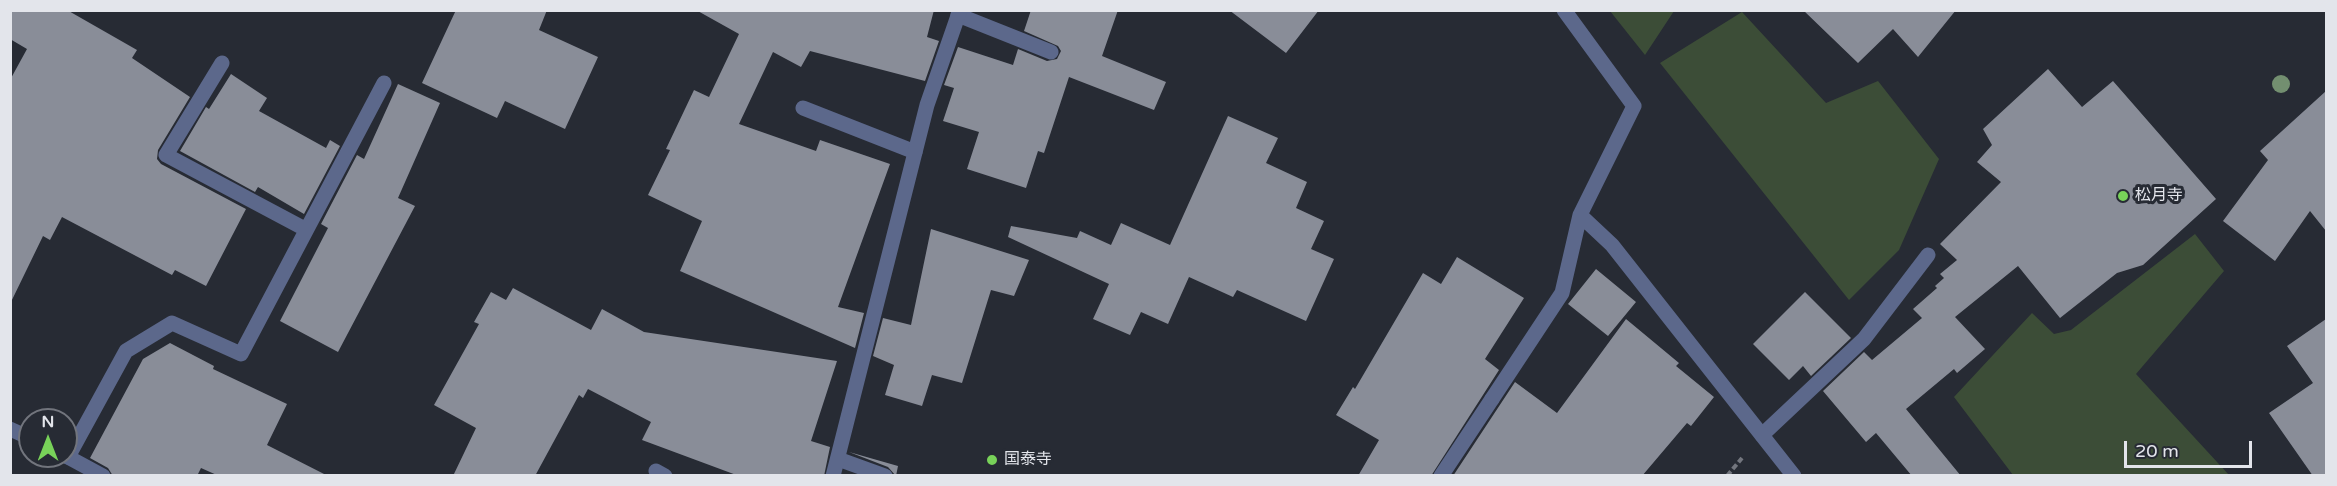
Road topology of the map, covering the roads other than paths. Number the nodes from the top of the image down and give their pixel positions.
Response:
1 (1564, 10) edge
2 (959, 13) edge
3 (1051, 52) dead end
4 (222, 63) dead end
5 (384, 83) dead end
6 (803, 108) dead end
7 (915, 152) junction
8 (1580, 215) junction
9 (305, 229) junction
10 (1928, 255) dead end
11 (1762, 435) junction
12 (78, 437) edge
13 (838, 459) junction
14 (78, 463) edge
15 (103, 476) edge
16 (833, 476) edge
17 (885, 476) edge
18 (1441, 476) edge
19 (1794, 476) edge

1 - 8 street
2 - 3 street
2 - 7 street
4 - 9 street
5 - 9 street
6 - 7 street
7 - 13 street
8 - 11 street
8 - 18 street
9 - 12 street
10 - 11 street
11 - 19 street
13 - 16 street
13 - 17 street
14 - 15 street

